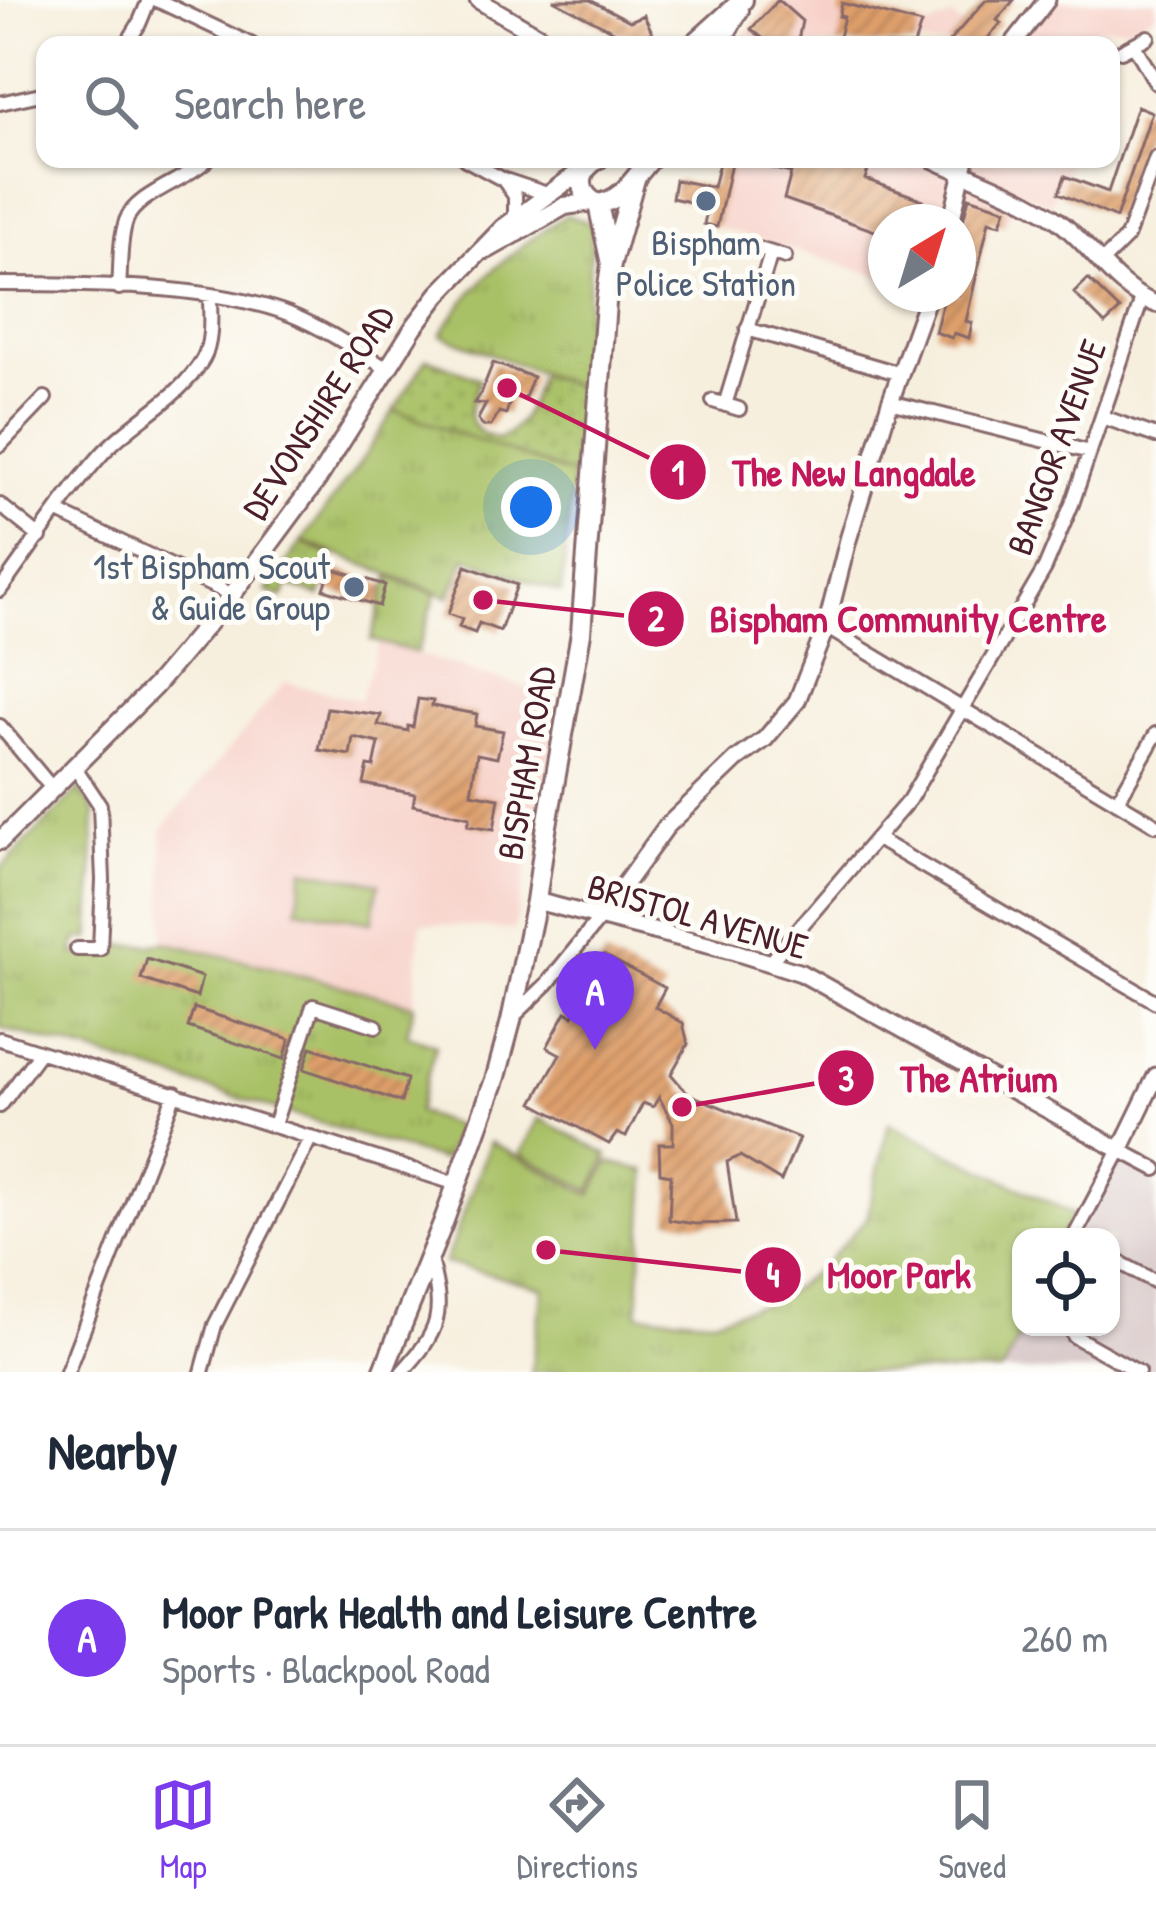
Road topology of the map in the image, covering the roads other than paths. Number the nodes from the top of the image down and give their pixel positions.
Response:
1 (153, 0) edge
2 (478, 0) edge
3 (743, 0) edge
4 (1047, 0) edge
5 (132, 36) edge
6 (232, 36) edge
7 (540, 36) edge
8 (703, 36) edge
9 (723, 36) edge
10 (1019, 36) edge
11 (1148, 37) dead end
12 (1156, 83) edge
13 (36, 95) edge
14 (0, 103) edge
15 (1156, 158) edge
16 (199, 168) edge
17 (483, 168) edge
18 (583, 168) edge
19 (588, 168) edge
20 (644, 168) edge
21 (964, 168) edge
22 (967, 168) edge
23 (502, 178) junction
24 (635, 179) junction
25 (547, 194) junction
26 (595, 203) junction
27 (955, 204) edge
28 (515, 218) junction
29 (772, 253) dead end
30 (475, 256) junction
31 (1102, 262) junction
32 (611, 264) junction
33 (0, 284) edge
34 (119, 288) junction
35 (210, 295) junction
36 (1149, 302) edge
37 (923, 312) edge
38 (747, 329) junction
39 (387, 369) junction
40 (901, 374) junction
41 (45, 398) dead end
42 (890, 402) junction
43 (726, 405) dead end
44 (1102, 417) junction
45 (1156, 436) edge
46 (0, 445) edge
47 (1090, 452) junction
48 (0, 506) edge
49 (58, 512) junction
50 (40, 537) junction
51 (0, 590) edge
52 (232, 595) junction
53 (826, 627) junction
54 (964, 709) junction
55 (0, 726) edge
56 (1156, 734) edge
57 (74, 766) junction
58 (52, 787) junction
59 (1117, 802) junction
60 (1156, 825) edge
61 (877, 839) junction
62 (0, 841) edge
63 (536, 901) junction
64 (601, 917) junction
65 (77, 949) dead end
66 (770, 962) junction
67 (1156, 1002) edge
68 (512, 1018) junction
69 (376, 1026) dead end
70 (0, 1040) edge
71 (40, 1052) junction
72 (1156, 1076) edge
73 (175, 1093) junction
74 (0, 1106) edge
75 (274, 1125) junction
76 (311, 1137) junction
77 (1120, 1150) junction
78 (1156, 1169) edge
79 (457, 1184) junction
80 (1079, 1228) edge
81 (430, 1258) junction
82 (1120, 1263) edge
83 (1156, 1282) edge
84 (1074, 1336) dead end
85 (67, 1372) edge
86 (202, 1372) edge
87 (382, 1372) edge
88 (402, 1372) edge
89 (1138, 1372) edge

1 - 5 street
1 - 6 street
2 - 7 street
3 - 8 main road
3 - 9 main road
4 - 10 street
11 - 12 street
13 - 14 street
15 - 31 street
16 - 34 street
17 - 23 street
18 - 25 main road, DEVONSHIRE ROAD
19 - 26 main road, BISPHAM ROAD
20 - 24 main road
21 - 27 street
22 - 31 street
23 - 25 street
23 - 28 street
24 - 26 main road
24 - 32 main road, BISPHAM ROAD
25 - 28 main road, DEVONSHIRE ROAD
26 - 30 main road, DEVONSHIRE ROAD
26 - 32 main road, BISPHAM ROAD
28 - 30 main road, DEVONSHIRE ROAD
29 - 38 street
30 - 39 main road, DEVONSHIRE ROAD
31 - 36 street
32 - 63 main road, BISPHAM ROAD
33 - 34 street
34 - 35 street
35 - 39 street
35 - 49 street
36 - 44 street, BANGOR AVENUE
37 - 40 street
38 - 40 street
38 - 43 street
39 - 52 main road, DEVONSHIRE ROAD
40 - 42 street
41 - 46 street
42 - 47 street
42 - 53 street
44 - 45 street
44 - 47 street, BANGOR AVENUE
47 - 54 street, BANGOR AVENUE
48 - 50 street
49 - 50 street
49 - 52 street
50 - 51 street
52 - 57 main road, DEVONSHIRE ROAD
53 - 54 street
53 - 64 street
54 - 59 street
54 - 61 street, BANGOR AVENUE
55 - 58 street
56 - 59 street
57 - 58 main road, DEVONSHIRE ROAD
57 - 65 street
58 - 62 main road, DEVONSHIRE ROAD
59 - 60 street
61 - 66 street, BANGOR AVENUE
61 - 67 street
63 - 64 street, BRISTOL AVENUE
63 - 68 main road, BISPHAM ROAD
64 - 66 street, BRISTOL AVENUE
64 - 68 street
66 - 77 street, BRISTOL AVENUE
68 - 79 main road, BISPHAM ROAD
69 - 75 street
70 - 71 street
71 - 73 street
71 - 74 street
72 - 77 street
73 - 75 street
73 - 85 street
75 - 76 street
76 - 79 street
76 - 86 street
77 - 78 street, BRISTOL AVENUE
77 - 80 street
79 - 81 main road, BISPHAM ROAD
81 - 87 main road, BISPHAM ROAD
81 - 88 street, BISPHAM ROAD
82 - 83 street
84 - 89 street

